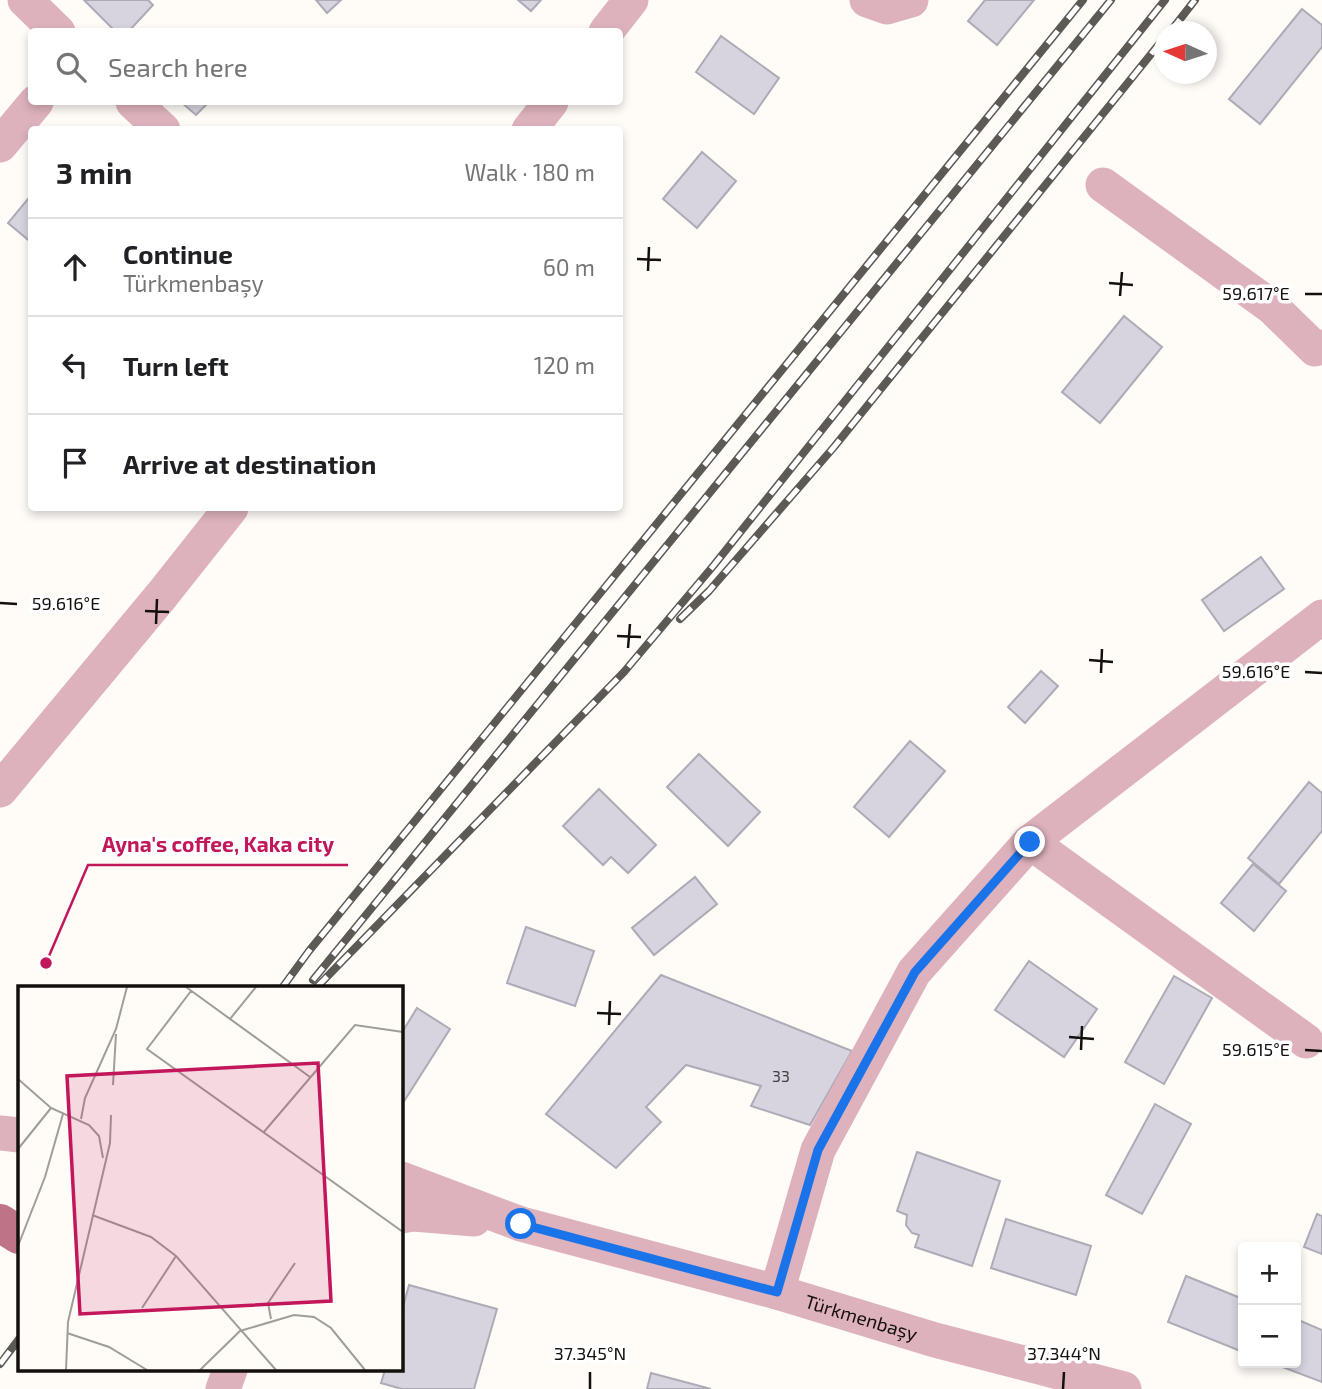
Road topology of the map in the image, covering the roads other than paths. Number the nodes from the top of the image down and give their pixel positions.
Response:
1 (25, 0) edge
2 (631, 0) edge
3 (867, 0) edge
4 (911, 0) edge
5 (54, 28) edge
6 (609, 28) edge
7 (33, 105) edge
8 (136, 105) edge
9 (549, 105) edge
10 (159, 126) edge
11 (532, 126) edge
12 (0, 145) edge
13 (1104, 185) dead end
14 (1322, 347) edge
15 (229, 511) edge
16 (1322, 617) edge
17 (0, 790) edge
18 (1030, 842) junction
19 (1306, 1041) dead end
20 (0, 1133) edge
21 (18, 1135) edge
22 (402, 1179) edge
23 (402, 1216) edge
24 (0, 1223) edge
25 (521, 1224) junction
26 (18, 1234) edge
27 (777, 1292) junction
28 (229, 1372) edge
29 (223, 1389) edge
30 (1124, 1389) edge

1 - 5 street
2 - 6 street
3 - 4 street
7 - 12 street
8 - 10 street
9 - 11 street
13 - 14 street
15 - 17 street
16 - 18 street
18 - 19 street
18 - 27 street
20 - 21 street
22 - 25 street, Türkmenbaşy
23 - 25 street
24 - 26 main road
25 - 27 street, Türkmenbaşy
27 - 30 street, Türkmenbaşy
28 - 29 street

